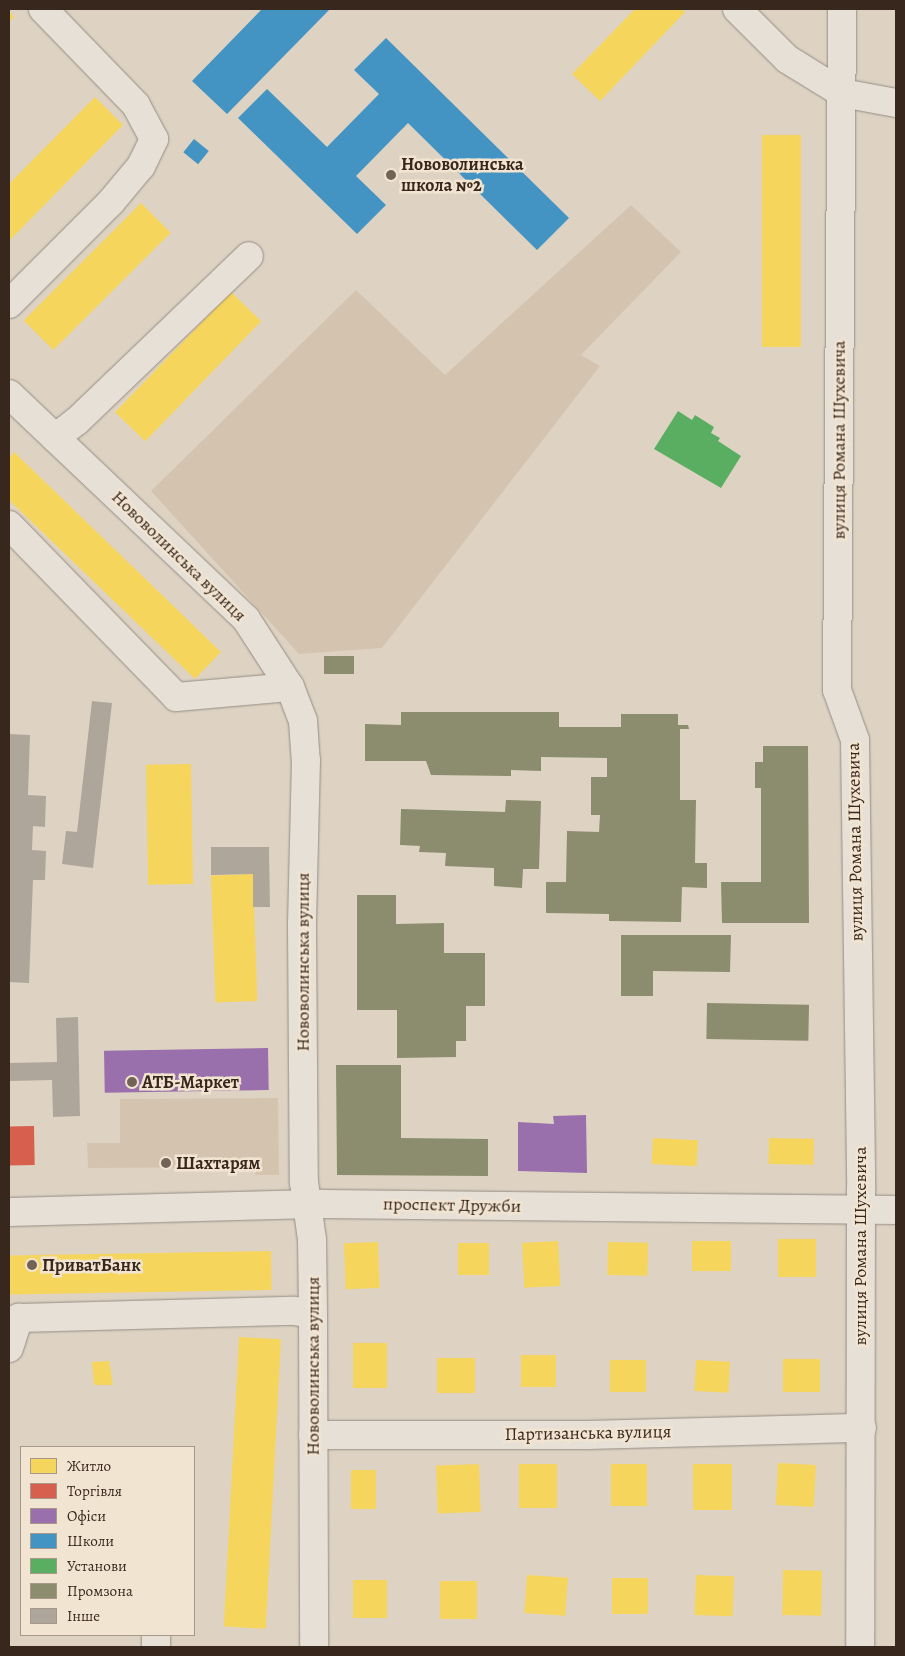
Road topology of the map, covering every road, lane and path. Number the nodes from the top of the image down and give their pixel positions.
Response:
1 (737, 9) edge
2 (842, 9) edge
3 (59, 14) edge
4 (842, 94) junction
5 (896, 103) edge
6 (249, 256) dead end
7 (9, 304) edge
8 (9, 394) edge
9 (55, 438) junction
10 (9, 525) edge
11 (290, 687) junction
12 (306, 1205) junction
13 (860, 1210) junction
14 (896, 1210) edge
15 (9, 1212) edge
16 (313, 1314) junction
17 (9, 1348) edge
18 (862, 1428) junction
19 (313, 1435) junction
20 (314, 1647) edge
21 (860, 1647) edge

1 - 4 street
2 - 4 street, вулиця Романа Шухевича
3 - 7 street
4 - 5 street
4 - 13 street, вулиця Романа Шухевича
6 - 9 street
8 - 9 street, Нововолинська вулиця
9 - 11 street, Нововолинська вулиця
10 - 11 street
11 - 12 street, Нововолинська вулиця
12 - 13 street, проспект Дружби
12 - 15 street, проспект Дружби
12 - 16 street, Нововолинська вулиця
13 - 14 street, проспект Дружби
13 - 18 street, вулиця Романа Шухевича
16 - 17 street
16 - 19 street, Нововолинська вулиця
18 - 19 street, Партизанська вулиця
18 - 21 street, вулиця Романа Шухевича
19 - 20 street, Нововолинська вулиця

